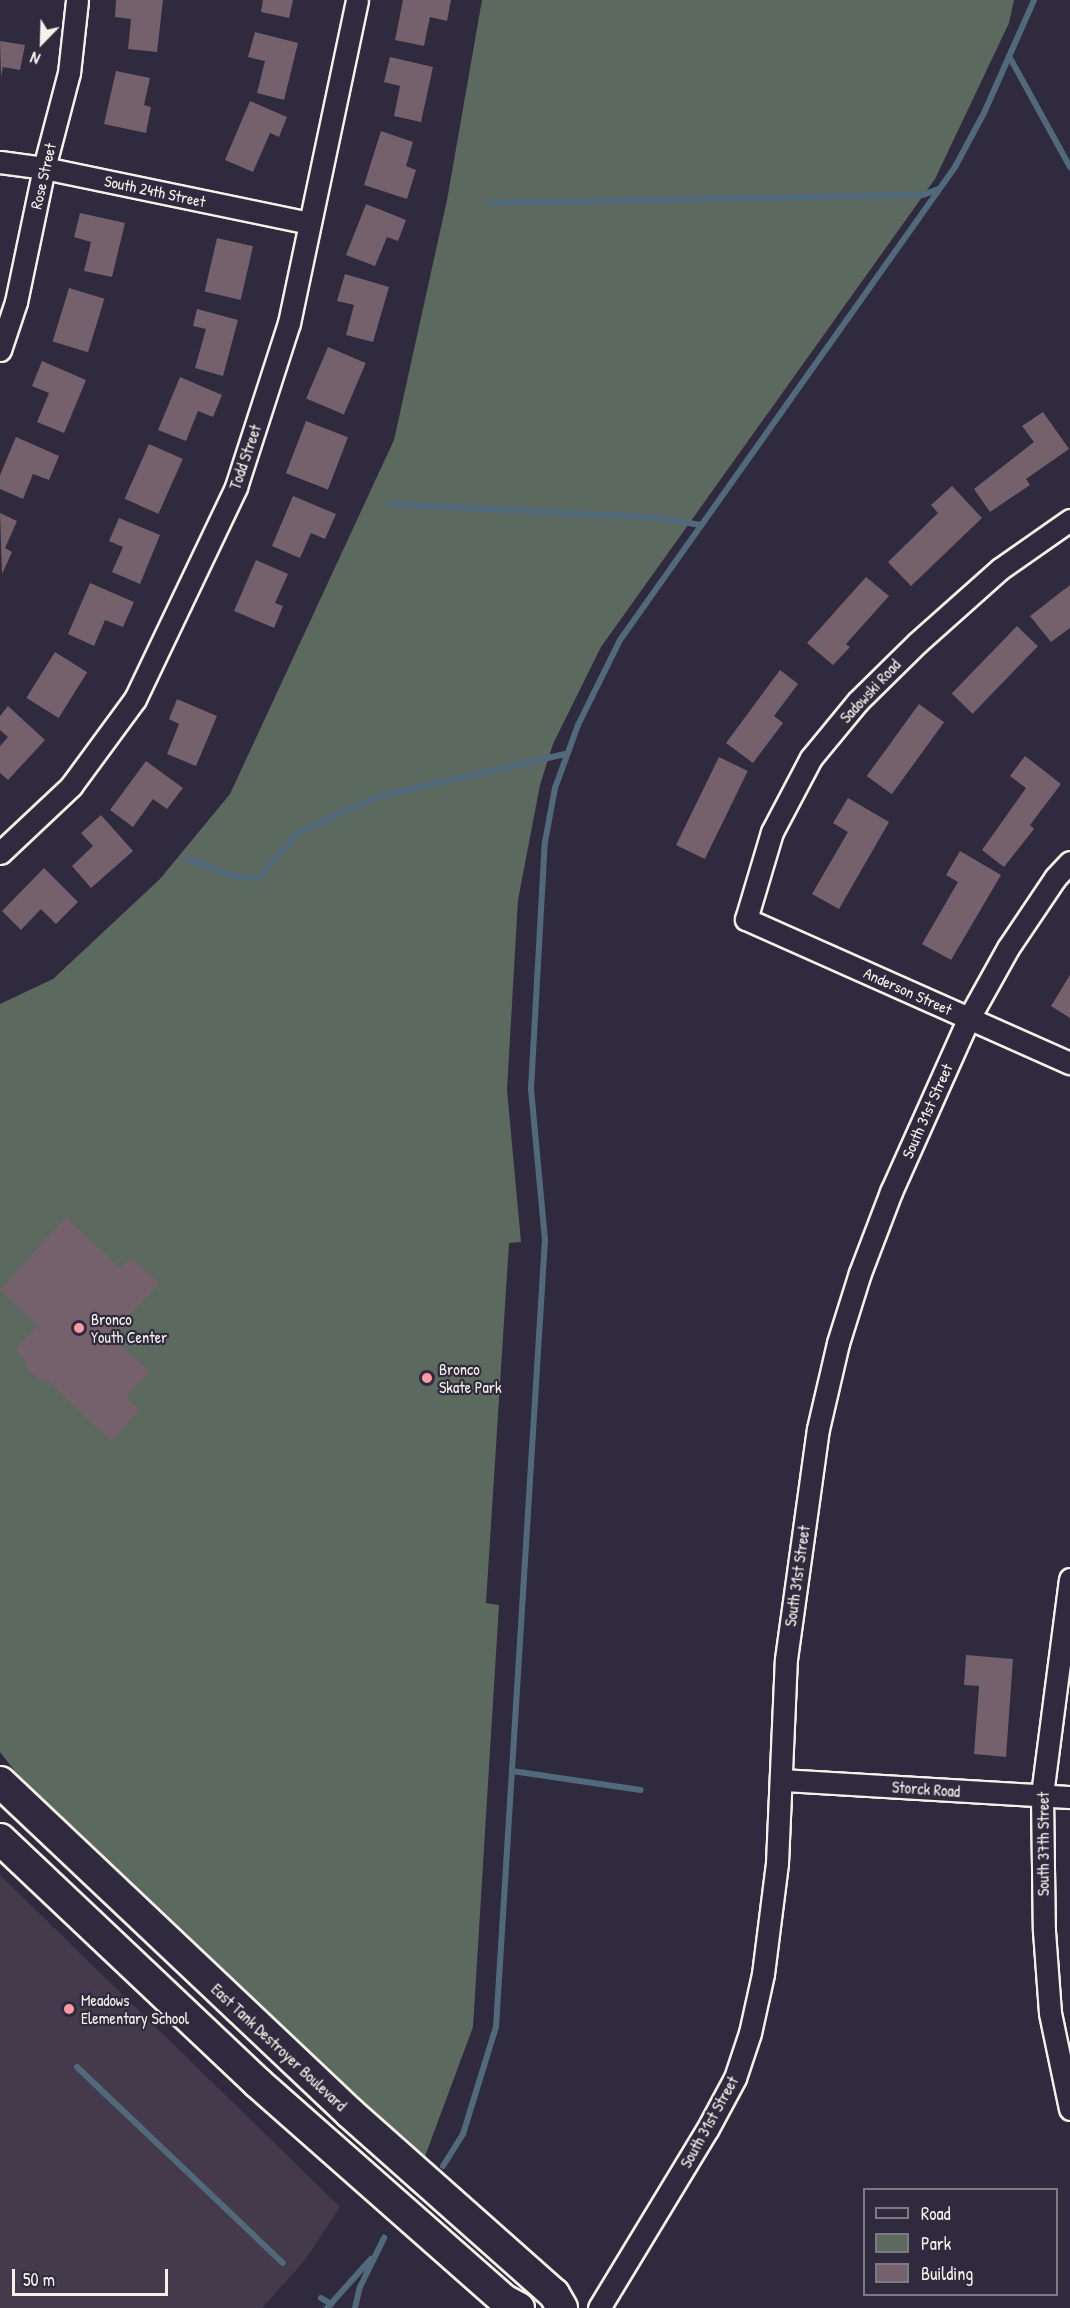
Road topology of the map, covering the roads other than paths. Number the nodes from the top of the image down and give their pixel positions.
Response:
1 (77, 0) edge
2 (357, 0) edge
3 (0, 162) edge
4 (44, 168) junction
5 (309, 223) junction
6 (0, 350) edge
7 (1070, 520) edge
8 (0, 853) edge
9 (1070, 862) edge
10 (746, 919) joint
11 (969, 1018) junction
12 (1070, 1063) edge
13 (1070, 1579) edge
14 (783, 1780) junction
15 (0, 1782) edge
16 (1042, 1796) junction
17 (1070, 1797) edge
18 (0, 1839) edge
19 (1070, 2109) edge
20 (519, 2308) edge
21 (562, 2308) edge
22 (599, 2308) edge

1 - 4 street, Rose Street
2 - 5 street, Todd Street
3 - 4 street, South 24th Street
4 - 5 street, South 24th Street
4 - 6 street, Rose Street
5 - 8 street, Todd Street
7 - 10 street, Sadowski Road
9 - 11 street, South 31st Street
10 - 11 street, Anderson Street
11 - 12 street, Anderson Street
11 - 14 street, South 31st Street
13 - 16 street, South 37th Street
14 - 16 street, Storck Road
14 - 22 street, South 31st Street
15 - 21 street, East Tank Destroyer Boulevard
16 - 17 street, Storck Road
16 - 19 street, South 37th Street
18 - 20 street

